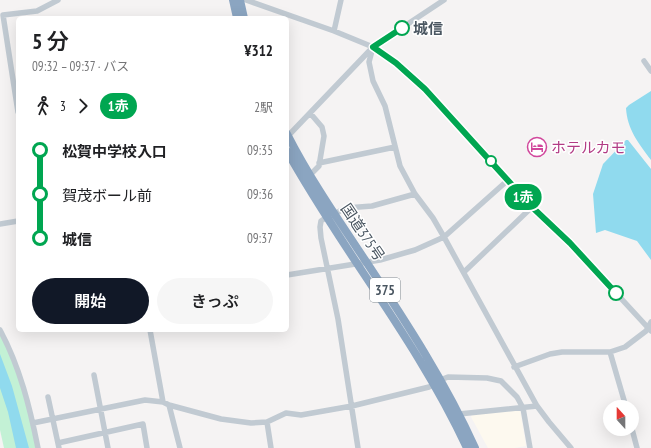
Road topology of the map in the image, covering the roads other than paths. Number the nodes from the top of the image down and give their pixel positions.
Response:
1 (58, 0) edge
2 (232, 0) edge
3 (240, 0) edge
4 (246, 0) edge
5 (341, 0) edge
6 (444, 0) edge
7 (236, 16) edge
8 (244, 16) edge
9 (334, 31) junction
10 (373, 47) junction
11 (644, 61) dead end
12 (651, 70) edge
13 (16, 98) edge
14 (310, 113) junction
15 (289, 134) edge
16 (289, 139) edge
17 (395, 147) junction
18 (289, 154) edge
19 (319, 163) junction
20 (310, 175) junction
21 (508, 180) junction
22 (415, 194) junction
23 (532, 207) junction
24 (330, 215) junction
25 (16, 222) edge
26 (0, 224) edge
27 (444, 237) junction
28 (367, 262) junction
29 (357, 263) junction
30 (328, 267) junction
31 (464, 272) junction
32 (289, 275) edge
33 (650, 327) edge
34 (0, 330) edge
35 (150, 332) edge
36 (610, 352) junction
37 (514, 367) junction
38 (94, 375) dead end
39 (437, 382) junction
40 (48, 397) dead end
41 (624, 400) edge
42 (163, 402) junction
43 (169, 405) junction
44 (352, 406) junction
45 (537, 406) junction
46 (524, 408) junction
47 (101, 410) junction
48 (459, 414) junction
49 (52, 419) junction
50 (267, 422) junction
51 (33, 423) junction
52 (105, 432) junction
53 (634, 436) edge
54 (58, 445) edge
55 (38, 448) edge
56 (108, 448) edge
57 (147, 448) edge
58 (180, 448) edge
59 (271, 448) edge
60 (358, 448) edge
61 (467, 448) edge
62 (475, 448) edge
63 (530, 448) edge
64 (571, 448) edge
65 (638, 448) edge

1 - 13 street
2 - 7 highway
3 - 8 highway
4 - 9 street
5 - 9 street
6 - 10 street
9 - 10 street
10 - 14 street
10 - 17 street
10 - 21 street
11 - 12 street
14 - 15 street
14 - 19 street
16 - 20 highway, 国道375号 / 375
17 - 19 street
17 - 22 street
18 - 24 highway, 国道375号 / 375
19 - 20 street
20 - 24 highway, 国道375号 / 375
21 - 23 street
21 - 27 street
22 - 24 street
22 - 27 street
23 - 31 street
23 - 33 street
24 - 28 highway, 国道375号 / 375
24 - 29 highway, 国道375号 / 375
24 - 30 street
25 - 26 street
27 - 28 street
27 - 31 street
28 - 29 street
28 - 39 highway, 国道375号 / 375
29 - 30 street
29 - 39 highway, 国道375号 / 375
30 - 32 street
30 - 44 street
31 - 37 street
33 - 36 street
34 - 51 street
35 - 42 street
36 - 37 street
36 - 41 street
37 - 45 street
38 - 47 street
39 - 44 street
39 - 46 street
39 - 48 highway, 国道375号 / 375
39 - 61 highway, 国道375号 / 375
40 - 49 street
42 - 43 street
42 - 47 street
43 - 50 street
43 - 58 street
44 - 50 street
44 - 60 street
45 - 46 street
45 - 64 street
46 - 48 street
46 - 63 street
47 - 49 street
47 - 52 street
48 - 62 highway, 国道375号 / 375
49 - 51 street
49 - 54 street
50 - 59 street
51 - 55 street
52 - 54 street
52 - 56 street
52 - 57 street
53 - 65 street

